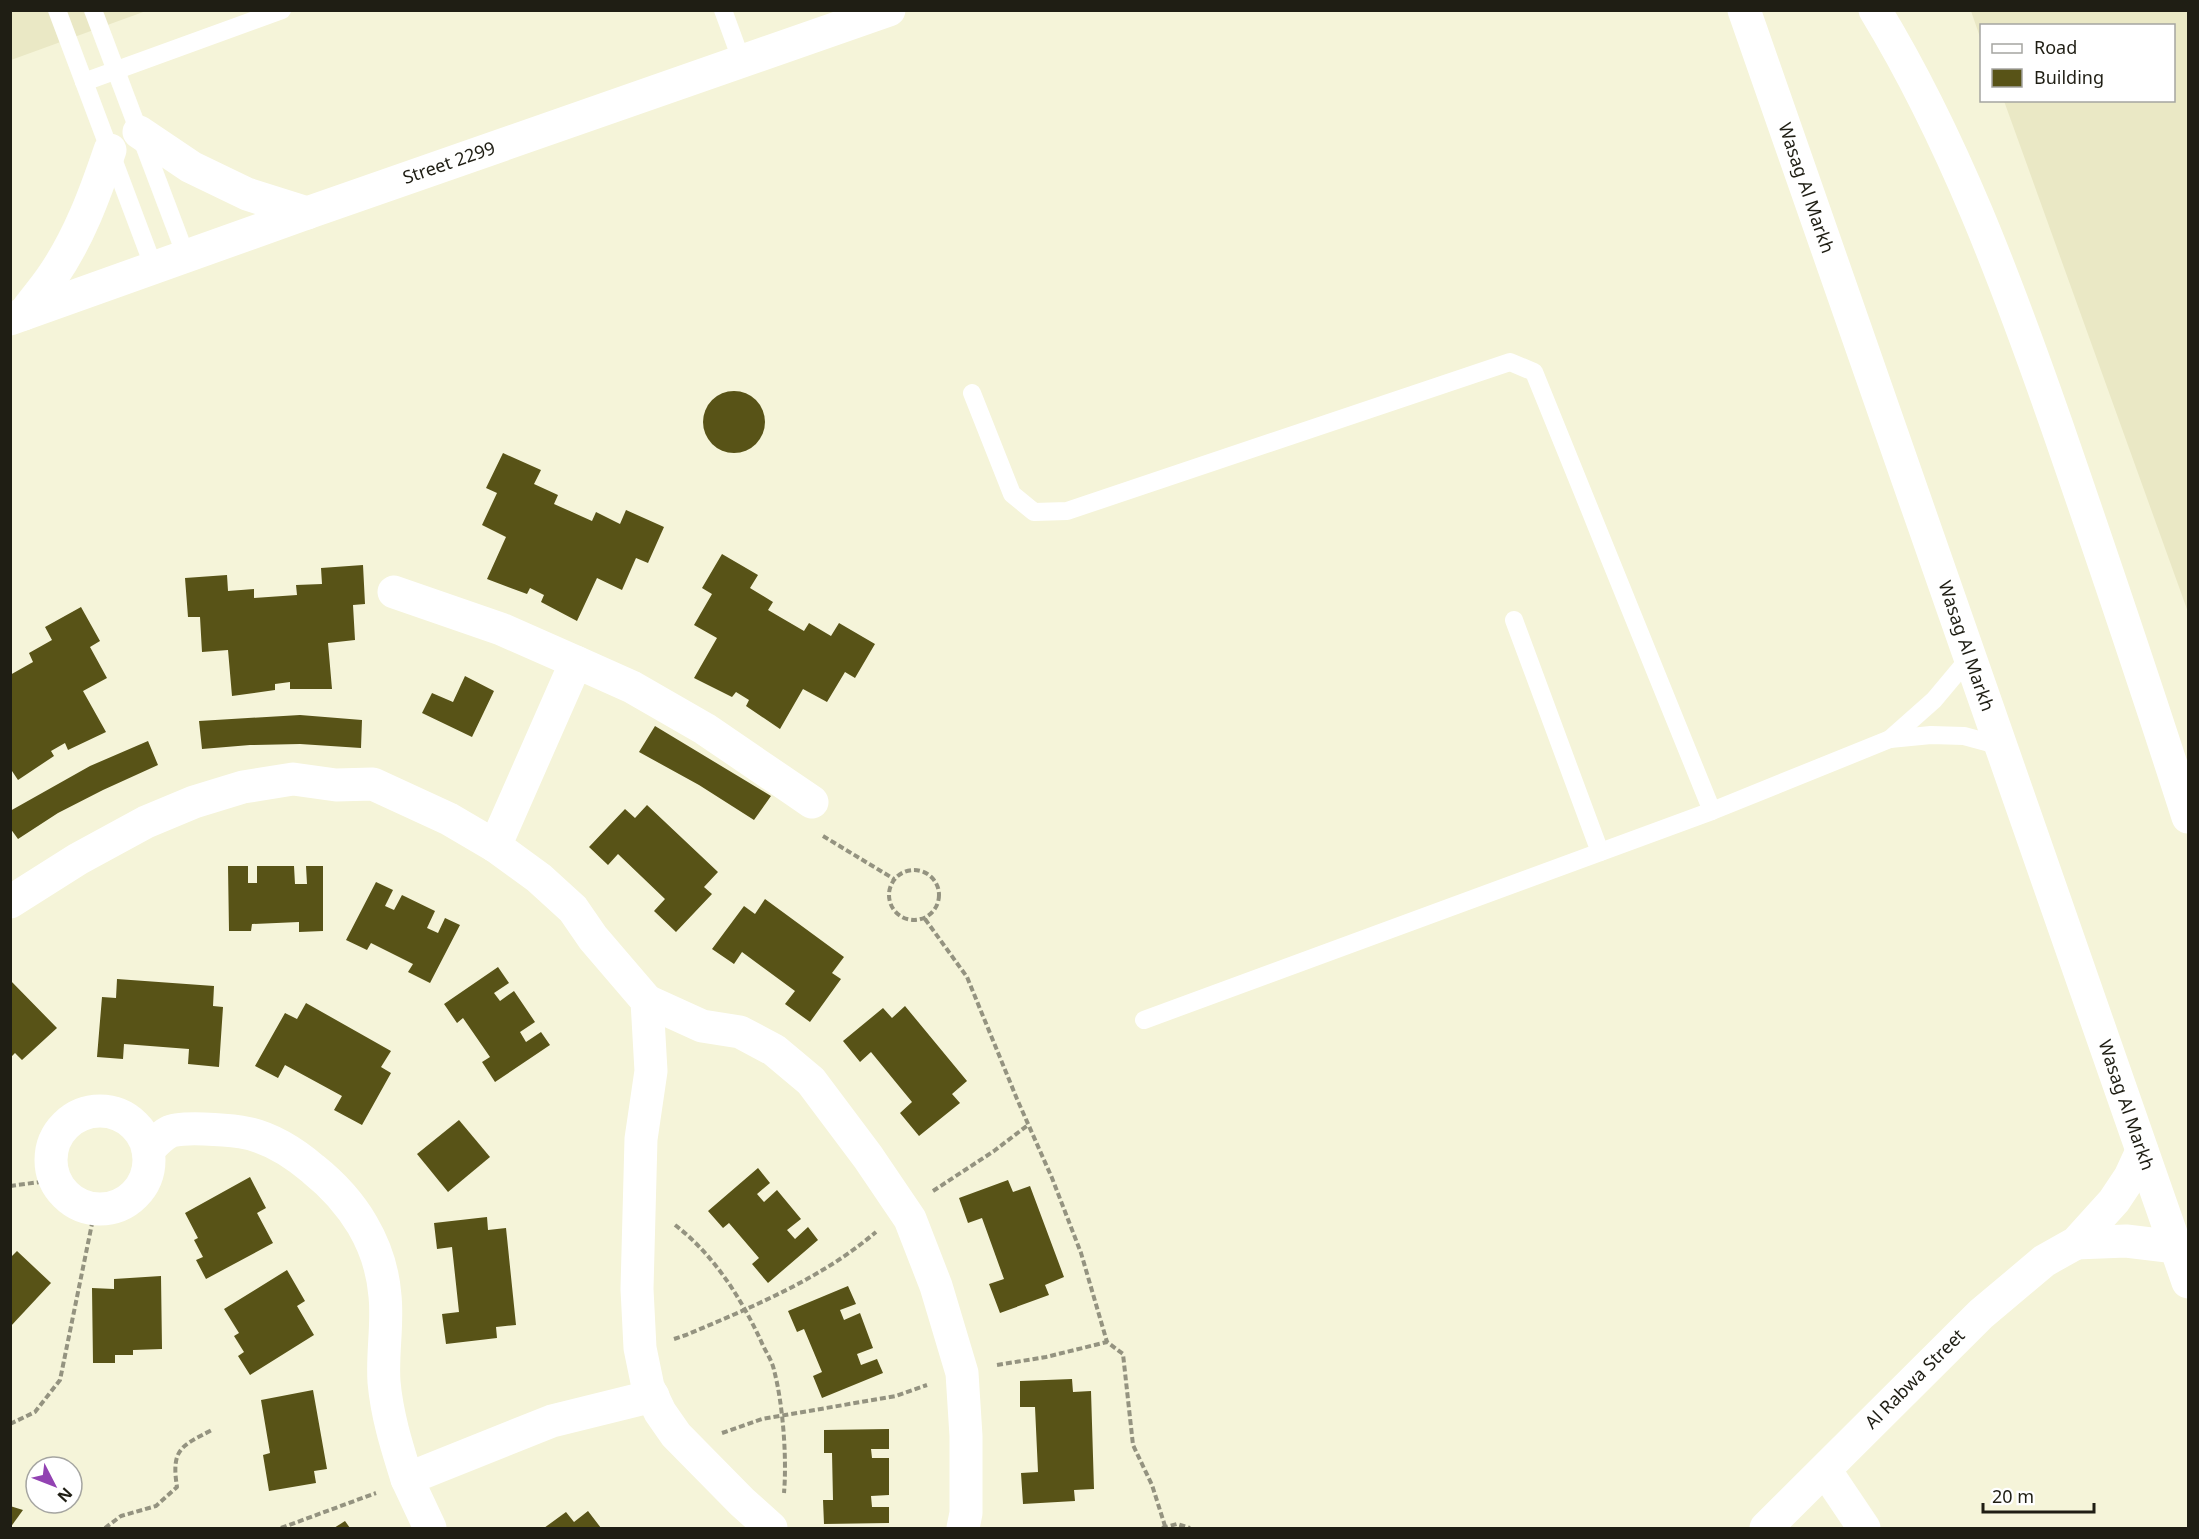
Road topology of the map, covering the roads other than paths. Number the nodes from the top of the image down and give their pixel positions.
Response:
1 (57, 10) edge
2 (93, 10) edge
3 (282, 10) edge
4 (723, 10) edge
5 (889, 10) edge
6 (1744, 10) edge
7 (1875, 10) edge
8 (742, 62) junction
9 (116, 70) junction
10 (84, 82) junction
11 (139, 132) junction
12 (110, 150) junction
13 (307, 213) junction
14 (186, 256) junction
15 (154, 267) junction
16 (17, 316) edge
17 (972, 393) dead end
18 (394, 592) dead end
19 (1514, 620) dead end
20 (1970, 657) junction
21 (576, 662) junction
22 (1890, 739) junction
23 (2001, 746) junction
24 (812, 801) road end
25 (1712, 811) junction
26 (2188, 817) edge
27 (495, 846) junction
28 (1600, 852) junction
29 (10, 902) edge
30 (647, 1001) junction
31 (1144, 1020) dead end
32 (148, 1150) junction
33 (2142, 1151) junction
34 (2076, 1244) junction
35 (2176, 1247) junction
36 (2188, 1282) edge
37 (653, 1396) junction
38 (1825, 1470) junction
39 (407, 1479) junction
40 (430, 1528) edge
41 (771, 1528) edge
42 (963, 1528) edge
43 (1766, 1528) edge
44 (1864, 1528) edge

1 - 10 lane
2 - 9 lane
3 - 9 lane
4 - 8 lane
5 - 8 street, Street 2299
6 - 20 street, Wasag Al Markh
7 - 26 street
8 - 13 street, Street 2299
9 - 10 lane
9 - 11 lane
10 - 12 lane
11 - 13 street
11 - 14 lane
12 - 15 lane
12 - 16 street
13 - 14 street, Street 2299
14 - 15 street, Street 2299
15 - 16 street, Street 2299
17 - 25 lane
18 - 21 street
19 - 28 lane
20 - 22 lane
20 - 23 street, Wasag Al Markh
21 - 24 street
21 - 27 street
22 - 23 lane
22 - 25 lane
23 - 33 street, Wasag Al Markh
25 - 28 lane
27 - 29 street
27 - 30 street
28 - 31 lane
30 - 37 street
30 - 42 street
32 - 32 street
32 - 39 street
33 - 34 street, Al Rabwa Street
33 - 35 street, Wasag Al Markh
34 - 35 street, Al Rabwa Street
34 - 38 street, Al Rabwa Street
35 - 36 street, Wasag Al Markh
37 - 39 street
37 - 41 street
38 - 43 street, Al Rabwa Street
38 - 44 street
39 - 40 street

